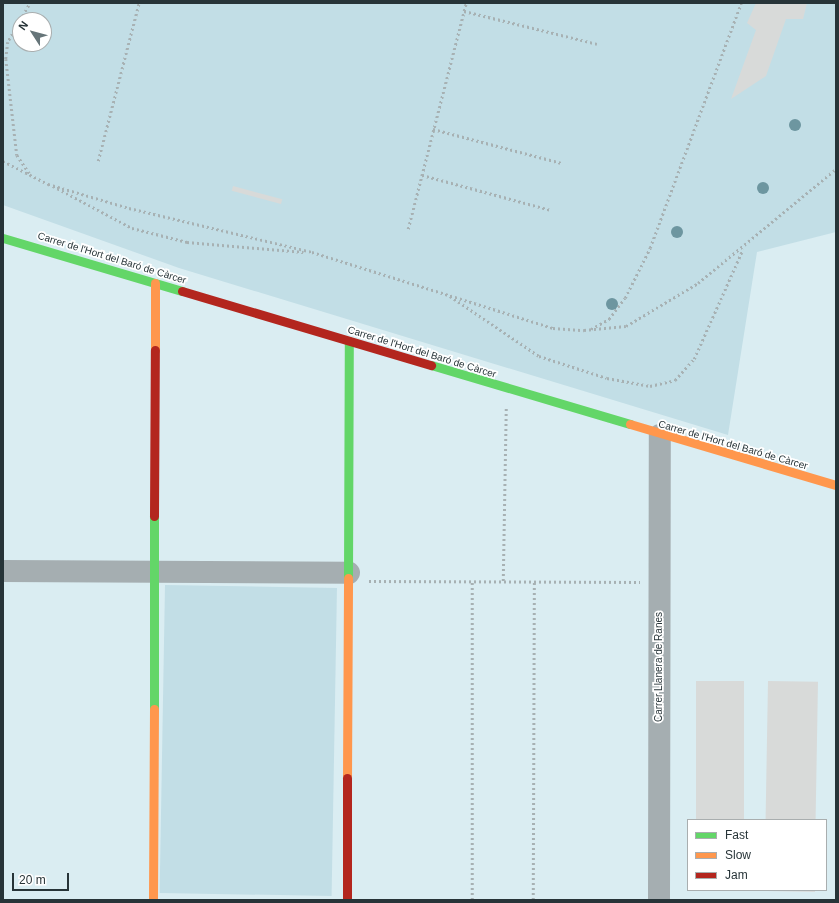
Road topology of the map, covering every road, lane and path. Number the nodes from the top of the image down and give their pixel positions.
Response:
1 (30, 3) edge
2 (139, 3) edge
3 (466, 3) edge
4 (741, 3) edge
5 (464, 11) junction
6 (25, 12) edge
7 (12, 35) edge
8 (597, 44) dead end
9 (433, 129) junction
10 (98, 161) dead end
11 (3, 162) edge
12 (562, 163) dead end
13 (836, 169) edge
14 (30, 175) junction
15 (422, 175) junction
16 (48, 184) junction
17 (551, 210) dead end
18 (408, 229) dead end
19 (3, 238) edge
20 (744, 246) junction
21 (312, 252) junction
22 (155, 283) junction
23 (448, 294) junction
24 (589, 330) junction
25 (349, 341) junction
26 (506, 389) junction
27 (660, 435) junction
28 (836, 486) edge
29 (3, 571) edge
30 (154, 572) junction
31 (349, 577) junction
32 (472, 581) junction
33 (503, 581) junction
34 (534, 582) junction
35 (660, 582) junction
36 (153, 900) edge
37 (347, 900) edge
38 (472, 900) edge
39 (533, 900) edge
40 (658, 900) edge

1 - 6 path
2 - 10 path
3 - 5 path
4 - 24 path
5 - 8 path
5 - 9 path
7 - 14 path
9 - 12 path
9 - 15 path
11 - 14 path
13 - 20 path
14 - 16 path
15 - 17 path
15 - 18 path
16 - 21 path
16 - 21 path
19 - 22 street, Carrer de l'Hort del Baró de Càrcer
20 - 23 path
20 - 24 path
21 - 23 path
22 - 25 street, Carrer de l'Hort del Baró de Càrcer
22 - 30 street
23 - 24 path
25 - 26 street, Carrer de l'Hort del Baró de Càrcer
25 - 31 street
26 - 27 street, Carrer de l'Hort del Baró de Càrcer
26 - 33 path
27 - 28 street, Carrer de l'Hort del Baró de Càrcer
27 - 35 street, Carrer Llanera de Ranes
29 - 30 street
30 - 31 street
30 - 36 street
31 - 32 path
31 - 37 street
32 - 33 path
32 - 38 path
33 - 34 path
34 - 35 path
34 - 39 path
35 - 40 street, Carrer Llanera de Ranes

